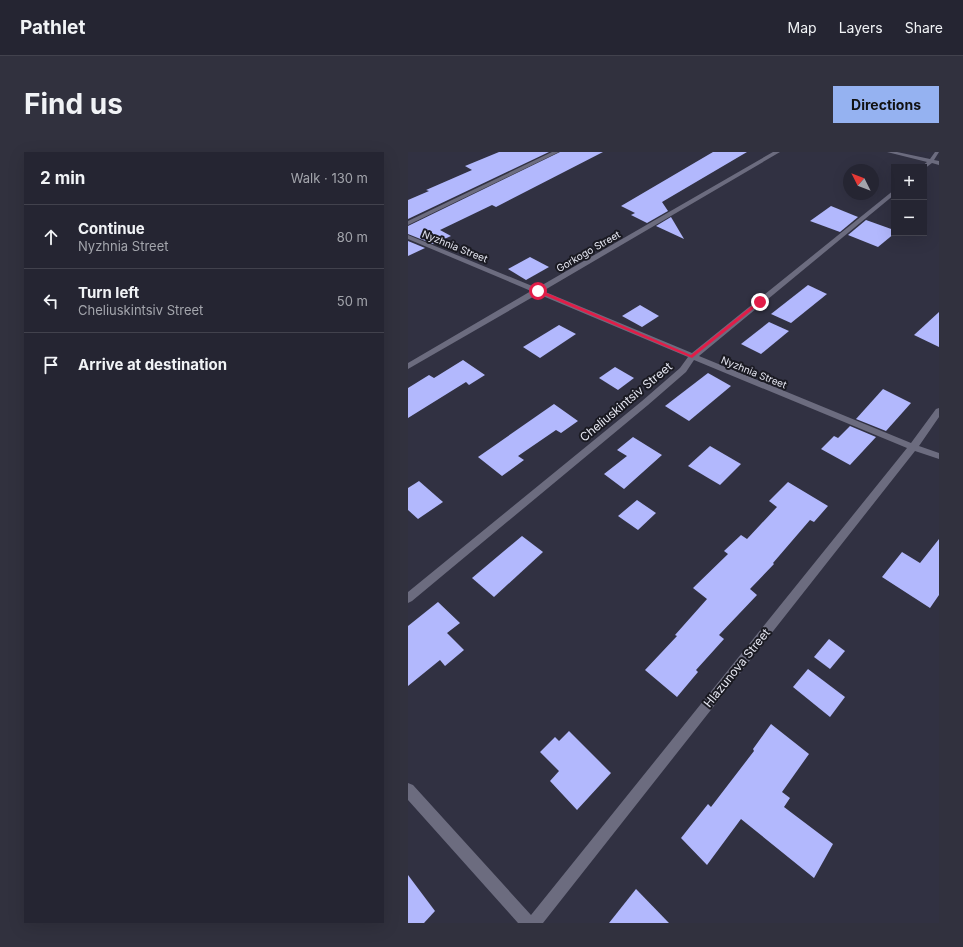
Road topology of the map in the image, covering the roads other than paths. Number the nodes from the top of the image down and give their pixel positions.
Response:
1 (556, 152) edge
2 (777, 152) edge
3 (890, 152) edge
4 (938, 152) edge
5 (931, 161) junction
6 (939, 162) edge
7 (927, 164) edge
8 (891, 194) edge
9 (408, 223) edge
10 (408, 237) edge
11 (538, 291) junction
12 (692, 357) junction
13 (408, 366) edge
14 (939, 411) edge
15 (914, 446) junction
16 (939, 456) edge
17 (408, 598) edge
18 (408, 790) edge
19 (528, 923) edge
20 (534, 923) edge

1 - 9 street
2 - 11 street, Gorkogo Street
3 - 5 street
4 - 5 street
5 - 6 street
5 - 7 street
8 - 12 street, Cheliuskintsiv Street
10 - 11 street, Nyzhnia Street
11 - 12 street, Nyzhnia Street
11 - 13 street, Gorkogo Street
12 - 15 street, Nyzhnia Street
12 - 17 street, Cheliuskintsiv Street
14 - 15 street, Hlazunova Street
15 - 16 street, Nyzhnia Street
15 - 20 street, Hlazunova Street
18 - 19 street

